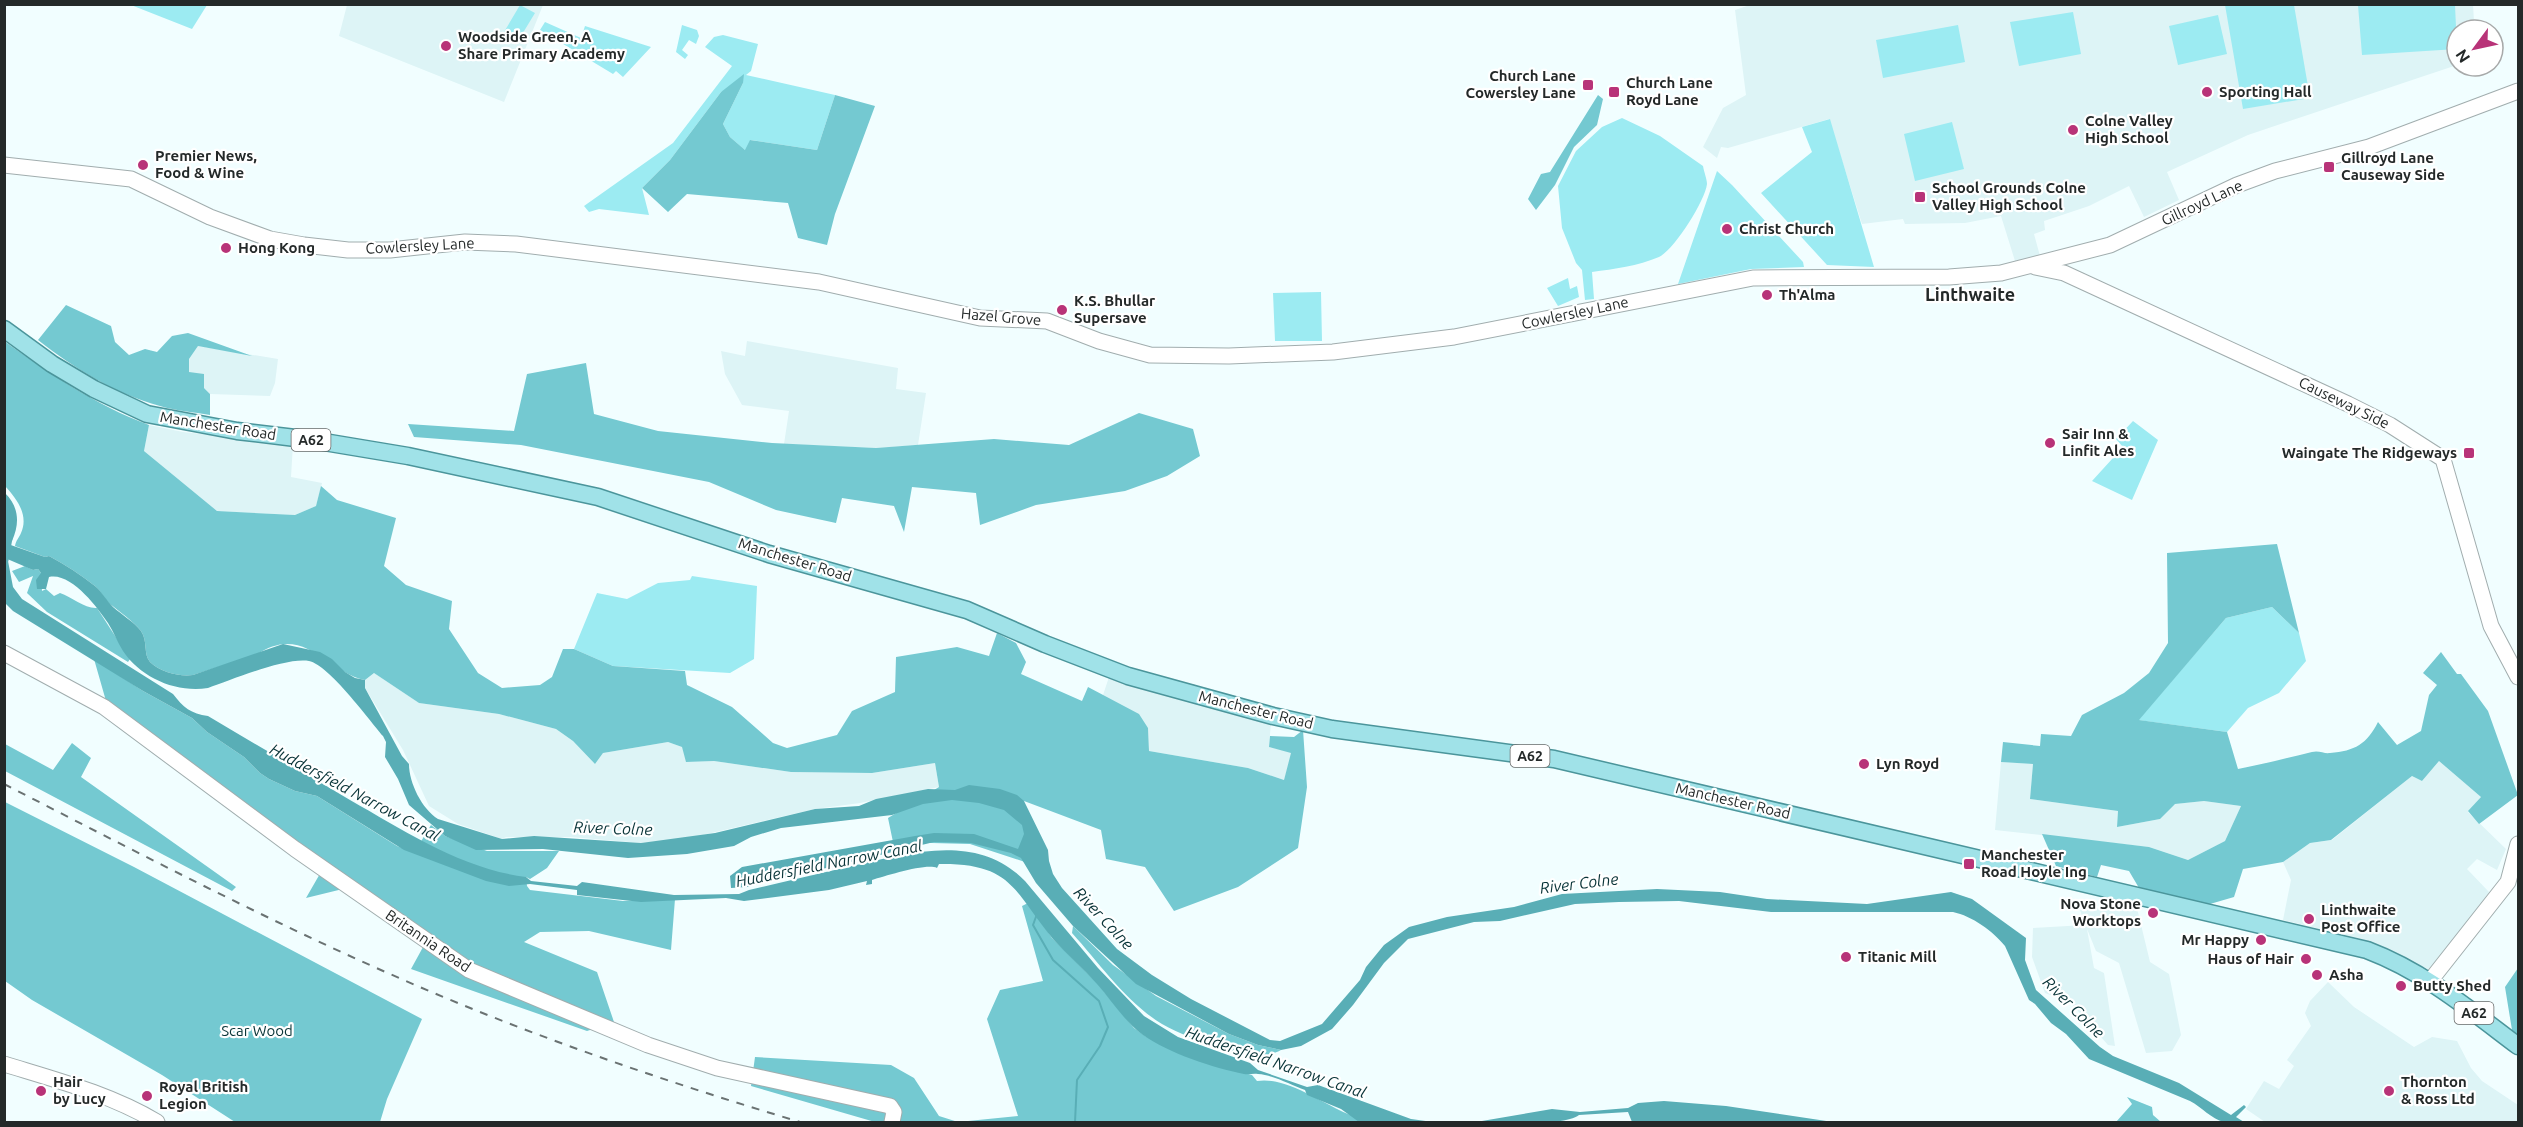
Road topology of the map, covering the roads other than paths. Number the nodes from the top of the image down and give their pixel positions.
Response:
1 (2518, 91) edge
2 (4, 165) edge
3 (2029, 266) junction
4 (775, 278) joint
5 (1878, 278) joint
6 (4, 329) edge
7 (1333, 352) joint
8 (4, 653) edge
9 (2518, 676) edge
10 (2518, 844) edge
11 (2430, 981) junction
12 (2518, 1046) edge
13 (4, 1064) edge
14 (157, 1122) edge
15 (892, 1122) edge

1 - 3 street, Gillroyd Lane
2 - 4 street, Cowlersley Lane
3 - 5 street, Gillroyd Lane
3 - 9 street, Causeway Side
4 - 7 street, Hazel Grove
5 - 7 street, Cowlersley Lane
6 - 11 main road, Manchester Road / A62
8 - 15 street, Britannia Road
10 - 11 street
11 - 12 main road, Manchester Road / A62
13 - 14 street

